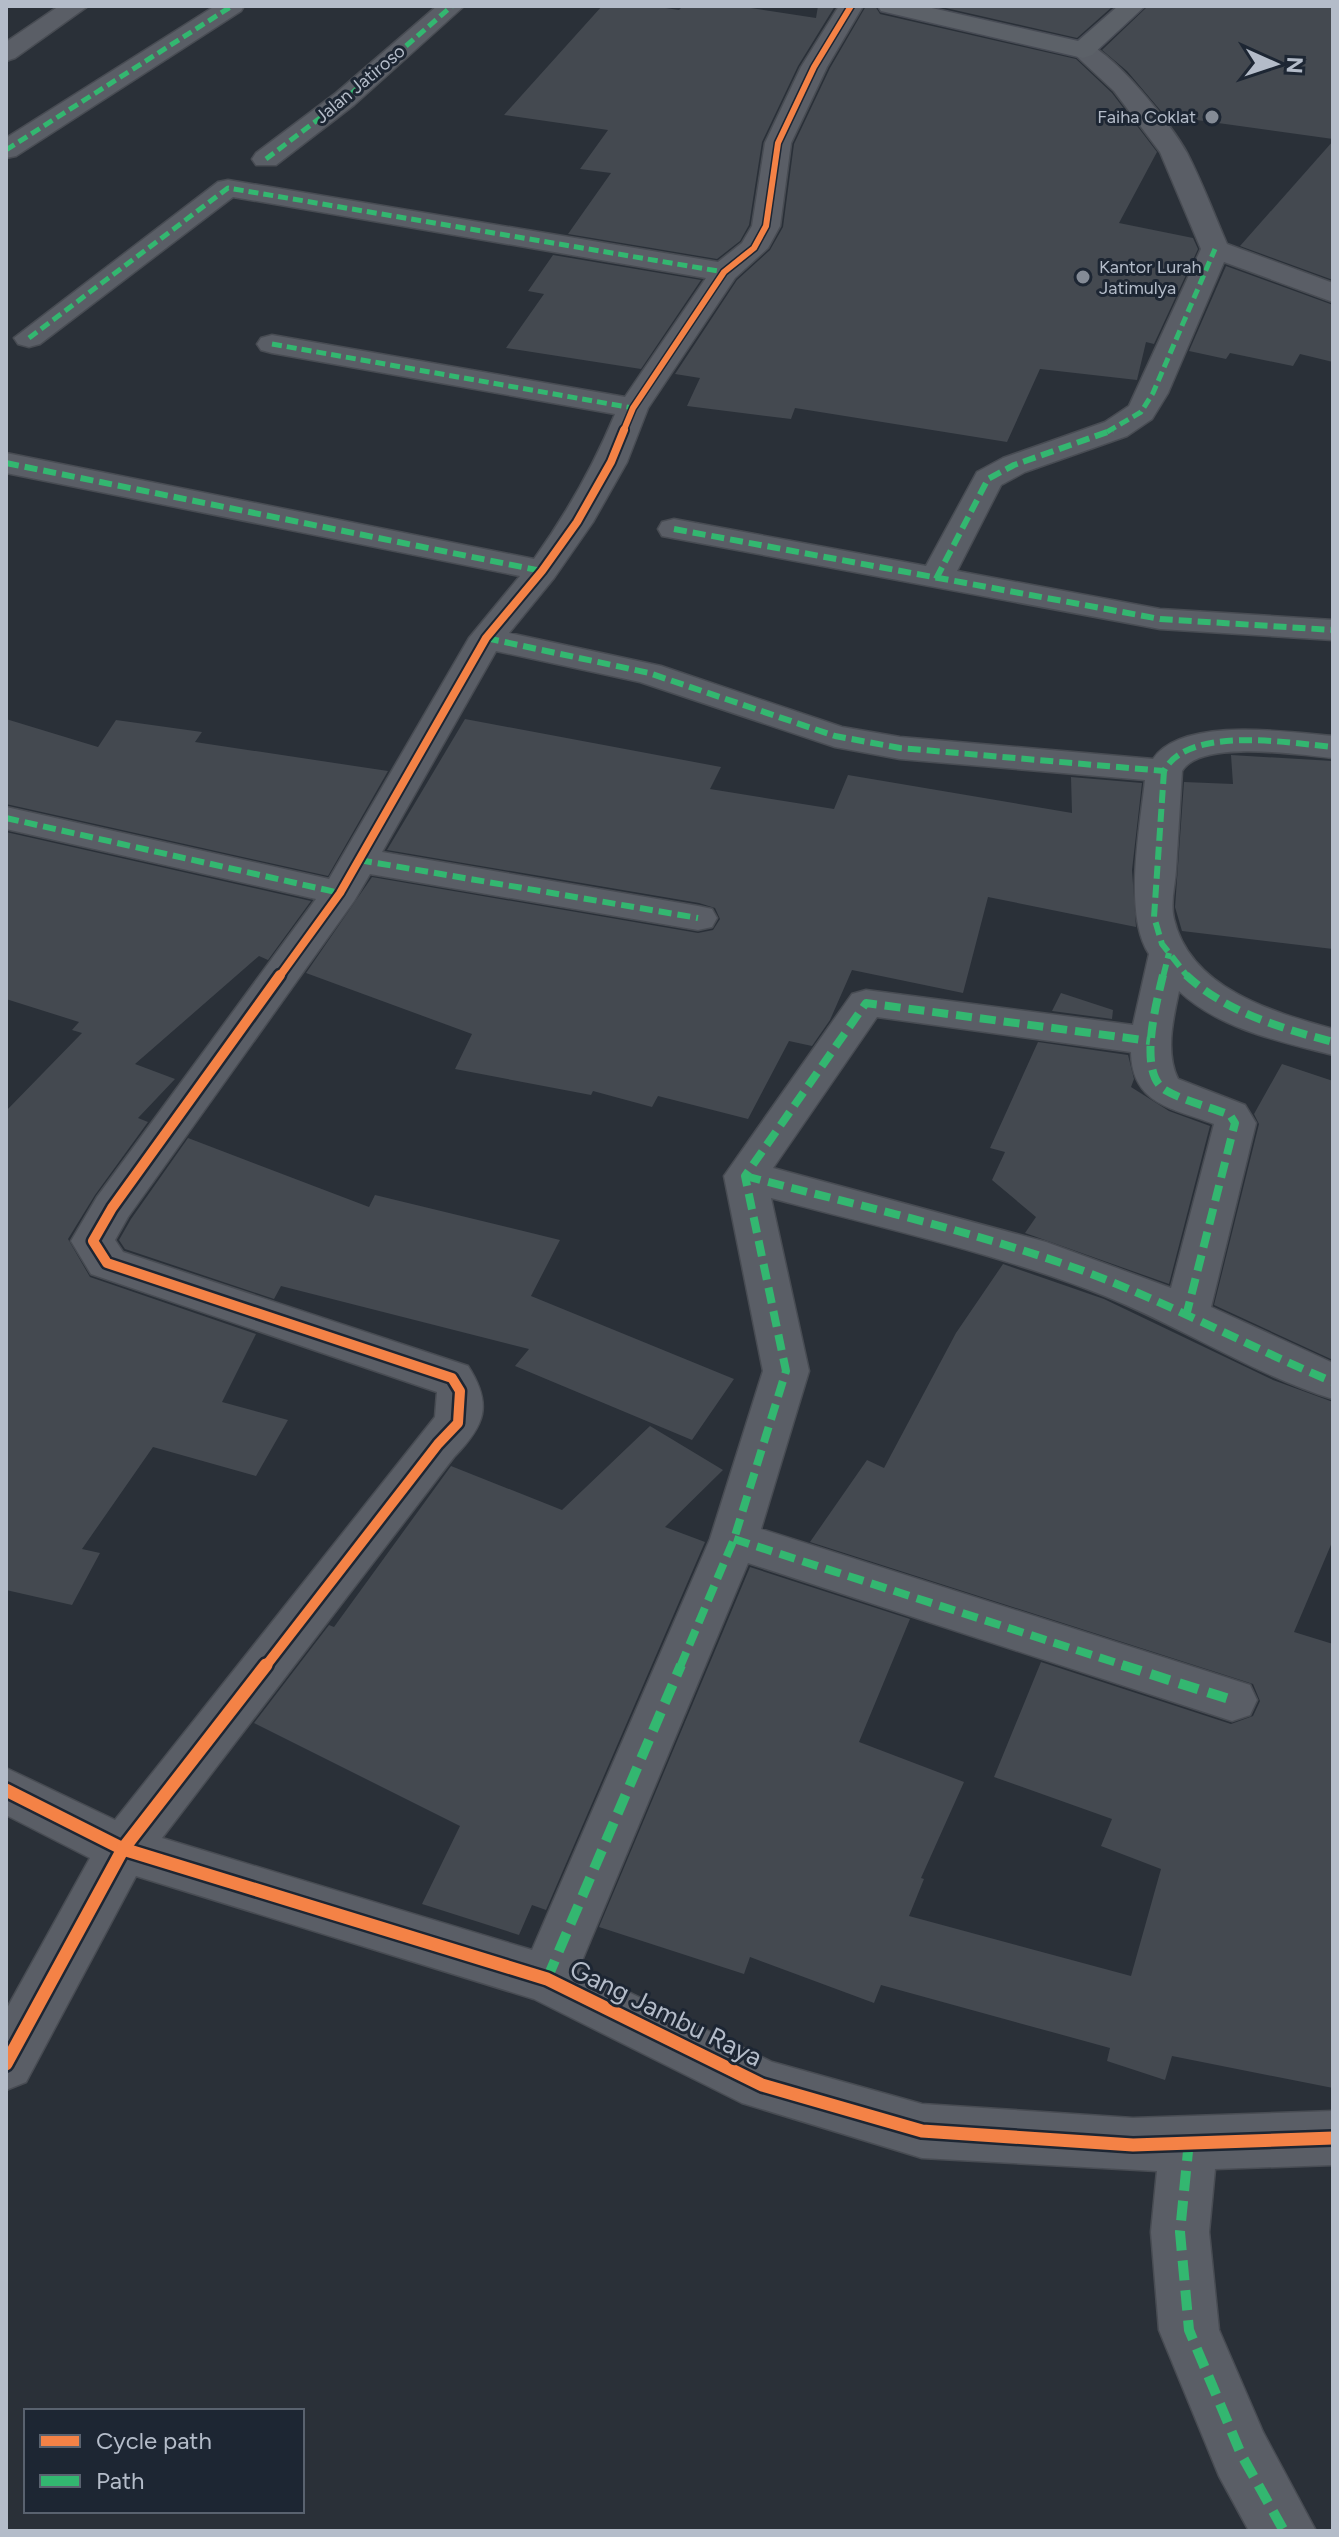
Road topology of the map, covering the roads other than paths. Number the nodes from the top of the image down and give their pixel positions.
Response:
1 (76, 6) edge
2 (232, 6) edge
3 (452, 6) edge
4 (851, 6) edge
5 (890, 6) edge
6 (1133, 6) edge
7 (1083, 50) junction
8 (6, 53) edge
9 (6, 150) edge
10 (266, 159) dead end
11 (1215, 249) junction
12 (724, 272) junction
13 (1333, 293) edge
14 (29, 338) dead end
15 (272, 344) dead end
16 (633, 408) junction
17 (6, 463) edge
18 (674, 529) dead end
19 (542, 571) junction
20 (936, 579) junction
21 (1333, 630) edge
22 (486, 638) junction
23 (1333, 747) edge
24 (1164, 771) junction
25 (6, 818) edge
26 (350, 876) junction
27 (698, 918) dead end
28 (1169, 953) junction
29 (1150, 1041) junction
30 (1333, 1042) edge
31 (745, 1176) junction
32 (1186, 1316) junction
33 (1333, 1382) edge
34 (734, 1539) junction
35 (1232, 1700) dead end
36 (6, 1790) edge
37 (123, 1849) junction
38 (547, 1979) junction
39 (6, 2064) edge
40 (1333, 2138) edge
41 (1189, 2141) junction
42 (1284, 2531) edge

1 - 8 street
2 - 9 street
3 - 10 street, Jalan Jatiroso
4 - 12 street
5 - 7 main road
6 - 7 main road
7 - 11 street
11 - 13 street
11 - 20 street
12 - 14 street
12 - 16 street
15 - 16 street
16 - 19 street
17 - 19 street
18 - 20 street
19 - 22 street
20 - 21 street
22 - 24 street
22 - 26 street
23 - 24 street
24 - 28 street
25 - 26 street
26 - 27 street
26 - 37 street
28 - 29 street
28 - 30 street
29 - 31 street
29 - 32 street
31 - 32 street
31 - 34 street
32 - 33 street
34 - 35 street
34 - 38 street
36 - 37 street, Gang Jambu Raya
37 - 38 street, Gang Jambu Raya
37 - 39 street
38 - 41 street, Gang Jambu Raya
40 - 41 street, Gang Jambu Raya
41 - 42 street

